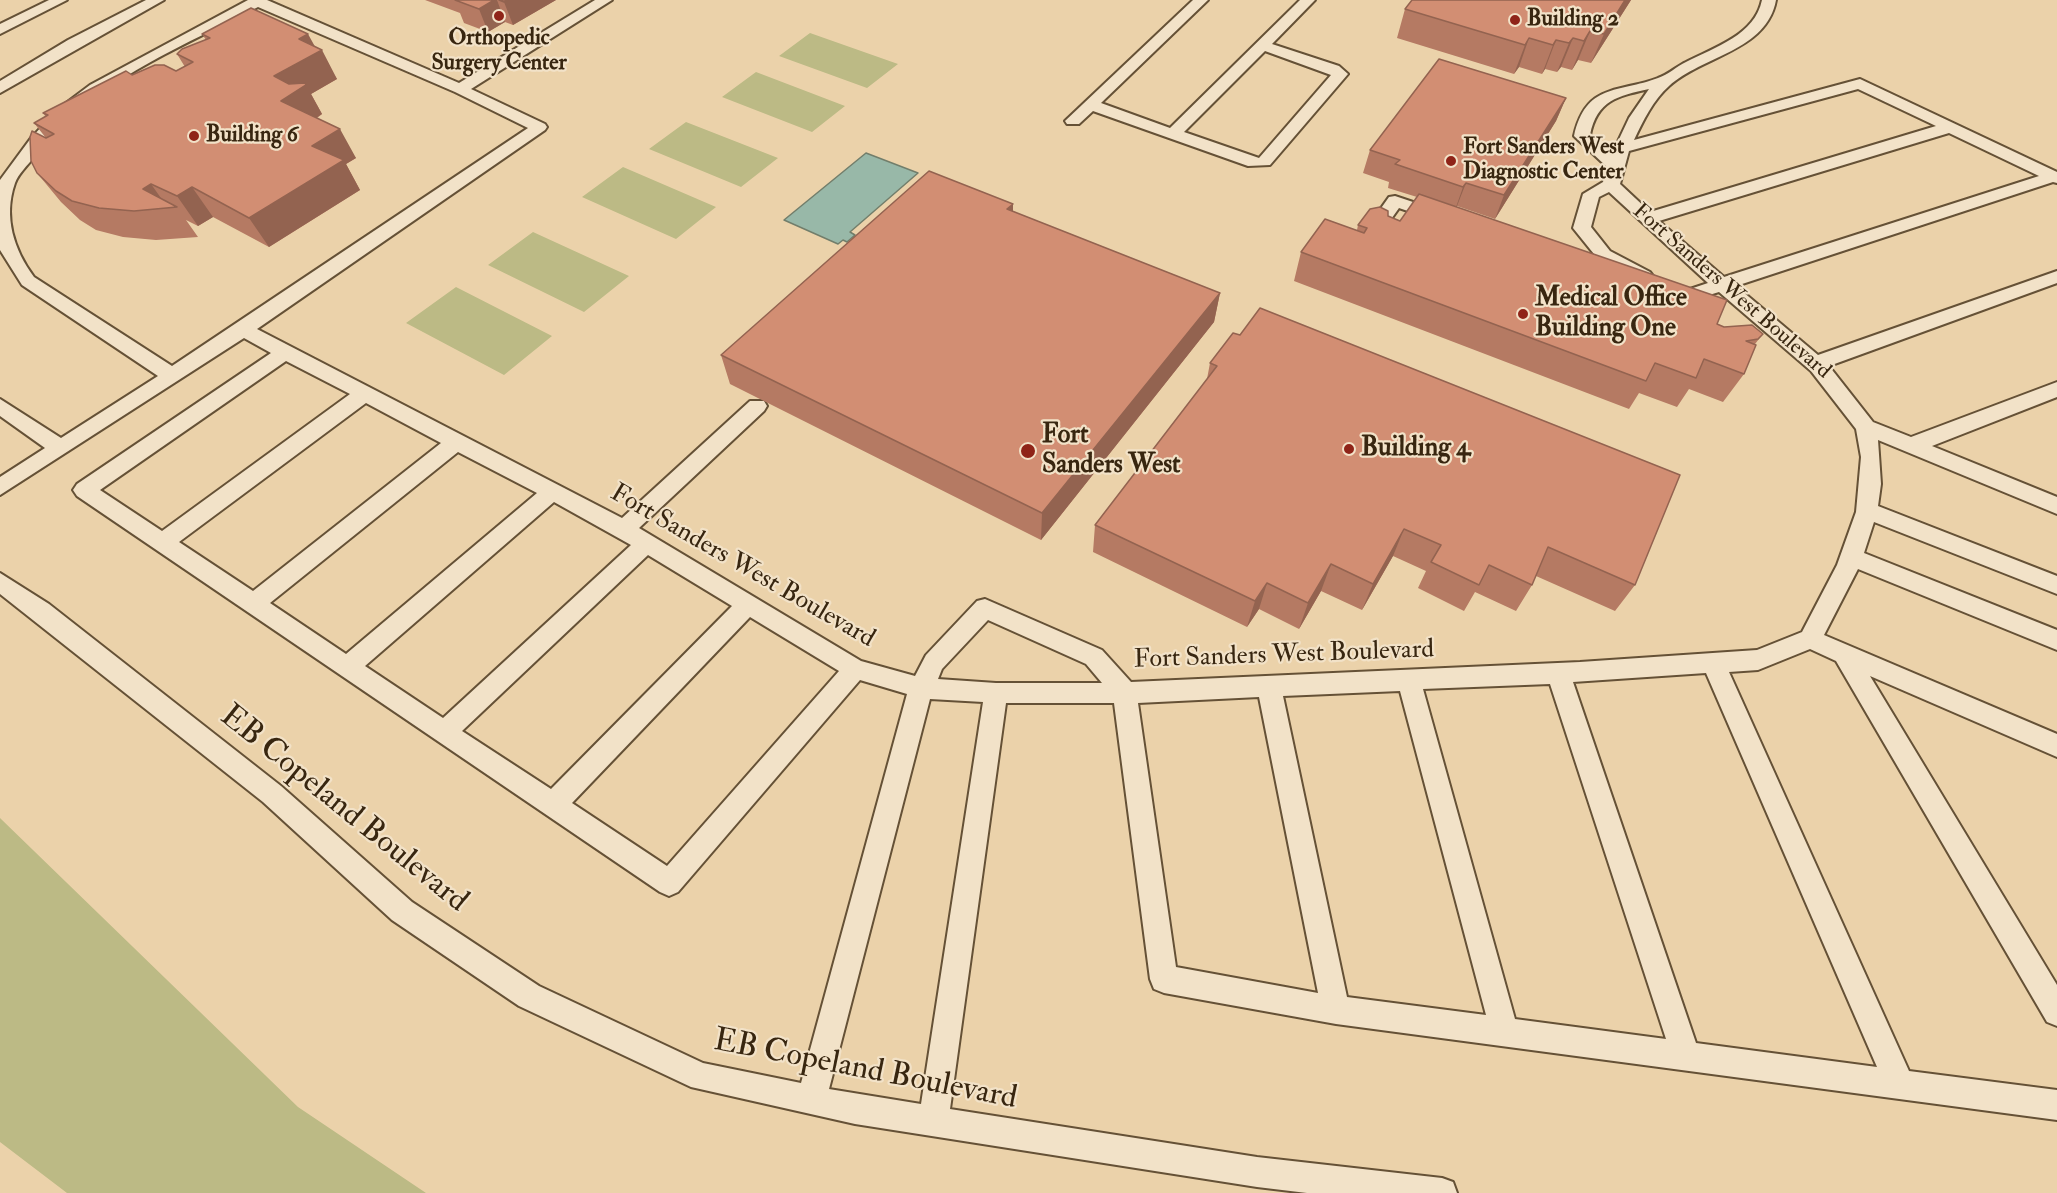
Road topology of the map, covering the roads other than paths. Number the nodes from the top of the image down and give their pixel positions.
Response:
1 (60, 0) edge
2 (157, 0) edge
3 (605, 0) edge
4 (1201, 0) edge
5 (1308, 0) edge
6 (1769, 0) edge
7 (256, 1) edge
8 (4, 24) edge
9 (1262, 45) junction
10 (1663, 82) junction
11 (0, 88) edge
12 (460, 89) junction
13 (1092, 105) junction
14 (1073, 121) dead end
15 (1951, 127) junction
16 (1174, 133) junction
17 (1616, 166) junction
18 (2056, 177) edge
19 (1647, 219) junction
20 (1462, 225) edge
21 (1373, 232) edge
22 (1591, 241) junction
23 (1571, 248) edge
24 (2057, 278) edge
25 (1659, 281) edge
26 (1722, 285) junction
27 (1757, 314) junction
28 (243, 330) junction
29 (284, 353) junction
30 (1814, 364) junction
31 (173, 376) junction
32 (2057, 389) edge
33 (364, 394) junction
34 (0, 406) edge
35 (757, 406) edge
36 (1866, 427) junction
37 (456, 442) junction
38 (1910, 446) junction
39 (61, 448) junction
40 (0, 487) edge
41 (552, 492) junction
42 (2057, 506) edge
43 (1866, 510) junction
44 (623, 530) junction
45 (162, 543) junction
46 (646, 544) junction
47 (1852, 557) junction
48 (0, 582) edge
49 (2057, 585) edge
50 (253, 604) junction
51 (748, 604) junction
52 (1810, 639) junction
53 (2057, 640) edge
54 (1844, 653) junction
55 (1713, 662) junction
56 (347, 667) junction
57 (855, 669) junction
58 (1558, 673) junction
59 (1409, 680) junction
60 (1269, 687) junction
61 (921, 688) junction
62 (996, 693) junction
63 (1125, 693) junction
64 (444, 732) junction
65 (2049, 742) edge
66 (2057, 762) edge
67 (552, 805) junction
68 (1336, 1010) junction
69 (2057, 1012) edge
70 (1505, 1032) junction
71 (1686, 1056) junction
72 (1900, 1085) junction
73 (811, 1100) junction
74 (2057, 1105) edge
75 (933, 1121) junction
76 (1442, 1193) edge

1 - 8 lane
2 - 11 lane
3 - 12 lane
4 - 13 lane
5 - 9 lane
6 - 10 lane
7 - 12 lane
7 - 31 lane
9 - 16 lane
9 - 16 lane
10 - 17 lane
10 - 17 lane, Fort Sanders West Boulevard
12 - 28 lane
13 - 14 lane
13 - 16 lane
15 - 17 lane
15 - 18 lane
15 - 19 lane
17 - 19 lane, Fort Sanders West Boulevard
17 - 22 lane
18 - 26 lane
19 - 26 lane, Fort Sanders West Boulevard
20 - 21 lane
22 - 23 lane
22 - 25 lane
24 - 30 lane
26 - 27 lane, Fort Sanders West Boulevard
26 - 27 lane
27 - 30 lane, Fort Sanders West Boulevard
28 - 29 lane, Fort Sanders West Boulevard
28 - 31 lane
29 - 33 lane, Fort Sanders West Boulevard
29 - 45 lane
30 - 36 lane, Fort Sanders West Boulevard
31 - 39 lane
32 - 38 lane
33 - 37 lane, Fort Sanders West Boulevard
33 - 45 lane
34 - 39 lane
35 - 44 lane
36 - 38 lane
36 - 43 lane, Fort Sanders West Boulevard
37 - 41 lane, Fort Sanders West Boulevard
37 - 50 lane
38 - 42 lane
39 - 40 lane
41 - 44 lane, Fort Sanders West Boulevard
41 - 56 lane
43 - 47 lane, Fort Sanders West Boulevard
43 - 49 lane
44 - 46 lane, Fort Sanders West Boulevard
45 - 50 lane
46 - 51 lane, Fort Sanders West Boulevard
46 - 64 lane
47 - 52 lane, Fort Sanders West Boulevard
47 - 53 lane
48 - 73 lane, EB Copeland Boulevard
50 - 56 lane
51 - 57 lane, Fort Sanders West Boulevard
51 - 67 lane
52 - 54 lane
52 - 55 lane, Fort Sanders West Boulevard
54 - 65 lane
54 - 69 lane
55 - 58 lane, Fort Sanders West Boulevard
55 - 72 lane
56 - 64 lane
57 - 61 lane, Fort Sanders West Boulevard
57 - 67 lane
58 - 59 lane, Fort Sanders West Boulevard
58 - 71 lane
59 - 60 lane, Fort Sanders West Boulevard
59 - 70 lane
60 - 63 lane, Fort Sanders West Boulevard
60 - 68 lane
61 - 62 lane
61 - 63 lane, Fort Sanders West Boulevard
61 - 73 lane
62 - 63 lane
62 - 75 lane
63 - 68 lane
64 - 67 lane
65 - 66 lane
68 - 70 lane
70 - 71 lane
71 - 72 lane
72 - 74 lane
73 - 75 lane, EB Copeland Boulevard
75 - 76 lane, EB Copeland Boulevard

